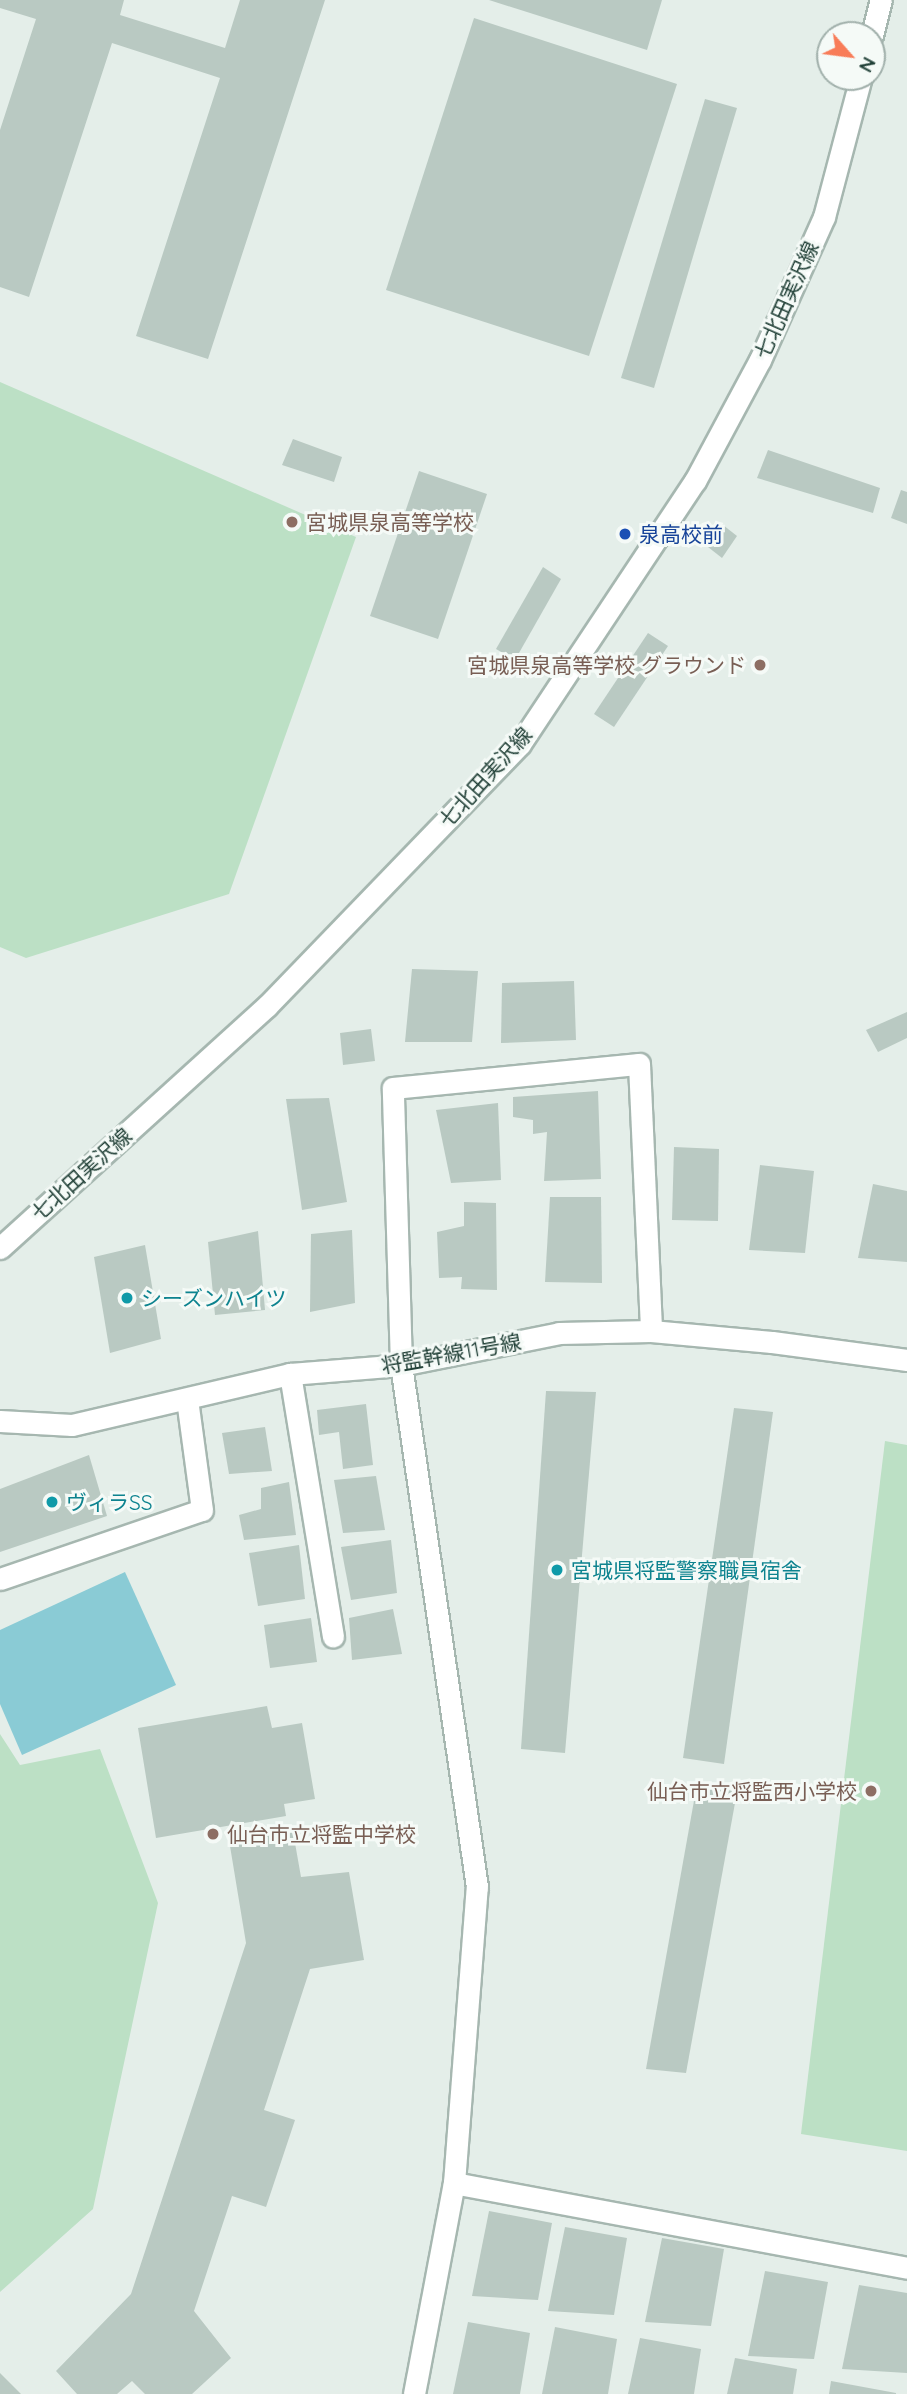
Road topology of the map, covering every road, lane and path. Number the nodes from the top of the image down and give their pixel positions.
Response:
1 (881, 0) edge
2 (876, 21) edge
3 (857, 91) edge
4 (0, 1248) edge
5 (652, 1331) junction
6 (907, 1360) edge
7 (401, 1365) junction
8 (290, 1374) junction
9 (187, 1399) junction
10 (0, 1421) edge
11 (0, 1578) edge
12 (333, 1636) dead end
13 (454, 2183) junction
14 (907, 2268) edge
15 (414, 2394) edge

1 - 2 street
3 - 4 street, 七北田実沢線
5 - 6 street, 将監幹線11号線
5 - 7 street, 将監幹線11号線
5 - 7 street
7 - 8 street, 将監幹線11号線
7 - 13 street
8 - 9 street, 将監幹線11号線
8 - 12 street
9 - 10 street, 将監幹線11号線
9 - 11 street
13 - 14 street
13 - 15 street

